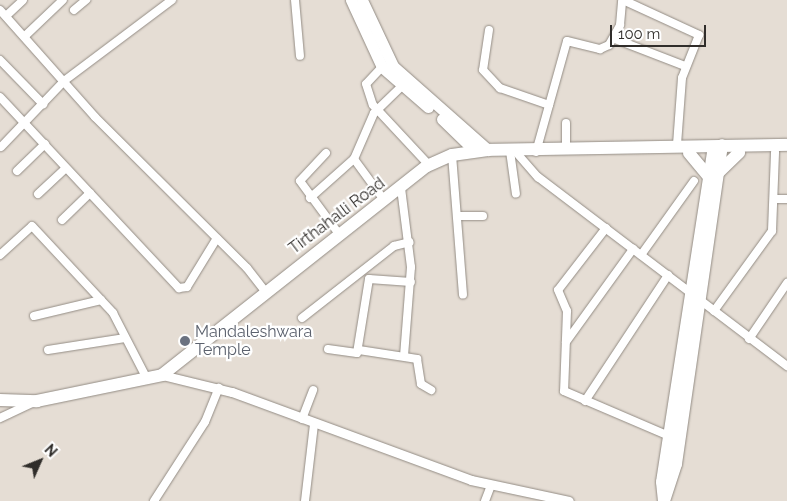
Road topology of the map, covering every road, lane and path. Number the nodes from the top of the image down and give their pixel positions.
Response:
1 (23, 0) edge
2 (63, 0) edge
3 (86, 0) edge
4 (172, 0) edge
5 (295, 0) edge
6 (351, 0) edge
7 (362, 0) edge
8 (622, 0) edge
9 (652, 0) edge
10 (645, 5) edge
11 (74, 10) dead end
12 (3, 13) edge
13 (489, 30) dead end
14 (25, 36) junction
15 (615, 39) junction
16 (300, 56) dead end
17 (0, 60) edge
18 (685, 66) junction
19 (382, 67) junction
20 (64, 81) junction
21 (402, 86) junction
22 (0, 97) edge
23 (43, 104) junction
24 (549, 105) junction
25 (377, 109) junction
26 (566, 123) dead end
27 (25, 124) junction
28 (45, 144) junction
29 (677, 145) junction
30 (787, 145) edge
31 (1, 147) edge
32 (652, 148) junction
33 (718, 149) junction
34 (482, 150) junction
35 (512, 151) junction
36 (567, 151) junction
37 (536, 152) junction
38 (781, 152) edge
39 (326, 153) dead end
40 (689, 153) junction
41 (739, 153) junction
42 (452, 155) junction
43 (354, 159) junction
44 (429, 165) junction
45 (66, 168) junction
46 (16, 171) dead end
47 (714, 175) junction
48 (694, 181) dead end
49 (401, 188) junction
50 (90, 193) junction
51 (38, 194) dead end
52 (516, 194) dead end
53 (310, 198) junction
54 (787, 198) edge
55 (776, 199) junction
56 (384, 200) junction
57 (457, 216) junction
58 (483, 216) dead end
59 (62, 220) dead end
60 (606, 228) junction
61 (339, 234) junction
62 (216, 238) junction
63 (410, 242) junction
64 (633, 249) junction
65 (0, 255) edge
66 (641, 255) junction
67 (668, 275) junction
68 (411, 282) junction
69 (787, 283) edge
70 (266, 292) junction
71 (463, 295) dead end
72 (697, 299) junction
73 (101, 300) junction
74 (714, 311) junction
75 (34, 316) dead end
76 (302, 318) dead end
77 (126, 338) junction
78 (749, 339) junction
79 (565, 344) junction
80 (328, 349) dead end
81 (48, 350) dead end
82 (359, 350) junction
83 (404, 355) junction
84 (787, 366) edge
85 (162, 375) junction
86 (147, 380) junction
87 (219, 388) junction
88 (313, 390) dead end
89 (431, 390) dead end
90 (0, 400) edge
91 (37, 401) junction
92 (584, 401) junction
93 (0, 418) edge
94 (302, 419) junction
95 (314, 424) junction
96 (669, 436) junction
97 (491, 485) junction
98 (154, 501) edge
99 (305, 501) edge
100 (485, 501) edge
101 (569, 501) edge
102 (664, 501) edge

1 - 12 street
2 - 14 street
3 - 11 street
4 - 20 street
5 - 16 street
6 - 19 main road
7 - 34 main road
8 - 10 street
8 - 15 street
9 - 10 street
10 - 18 street
12 - 14 street
13 - 24 street
14 - 20 street
15 - 18 street
15 - 24 street
17 - 23 street
18 - 29 street
19 - 21 main road
19 - 25 street
20 - 23 street
20 - 62 street
21 - 25 street
21 - 34 main road
22 - 27 street
23 - 27 street
24 - 37 street
25 - 43 street
25 - 44 street
26 - 36 street
27 - 28 street
27 - 31 street
28 - 45 street
28 - 46 street
29 - 32 highway, Tirthahalli Road
29 - 33 highway, Tirthahalli Road
30 - 33 highway
32 - 36 highway, Tirthahalli Road
32 - 40 highway
33 - 40 highway
33 - 41 highway
33 - 47 highway
34 - 35 highway, Tirthahalli Road
34 - 42 highway, Tirthahalli Road
35 - 37 highway, Tirthahalli Road
35 - 52 street
35 - 60 street
36 - 37 highway, Tirthahalli Road
38 - 41 highway
38 - 55 street
39 - 53 street
40 - 47 highway
41 - 47 highway
42 - 44 highway, Tirthahalli Road
42 - 57 street
43 - 53 street
43 - 56 street
44 - 49 highway, Tirthahalli Road
45 - 50 street
45 - 51 street
47 - 72 highway
48 - 66 street
49 - 56 highway, Tirthahalli Road
49 - 63 street
50 - 59 street
50 - 62 street
53 - 61 street
54 - 55 street
55 - 74 street
56 - 61 highway, Tirthahalli Road
57 - 58 street
57 - 71 street
60 - 64 street
60 - 79 street
61 - 70 highway, Tirthahalli Road
62 - 70 street
63 - 68 street
63 - 76 street
64 - 66 street
64 - 79 street
65 - 73 street
66 - 67 street
67 - 72 street
67 - 92 street
68 - 82 street
68 - 83 street
69 - 78 street
70 - 85 highway, Tirthahalli Road
72 - 74 street
72 - 96 highway
72 - 102 highway
73 - 75 street
73 - 77 street
74 - 78 street
77 - 81 street
77 - 86 street
78 - 84 street
79 - 92 street
80 - 82 street
82 - 83 street
83 - 89 street
85 - 86 highway, Tirthahalli Road
85 - 87 street
86 - 91 highway, Tirthahalli Road
87 - 94 street
87 - 98 street
88 - 94 street
90 - 91 highway, Tirthahalli Road
91 - 93 street
92 - 96 street
94 - 95 street
95 - 97 street
95 - 99 street
96 - 102 highway
97 - 100 street
97 - 101 street

